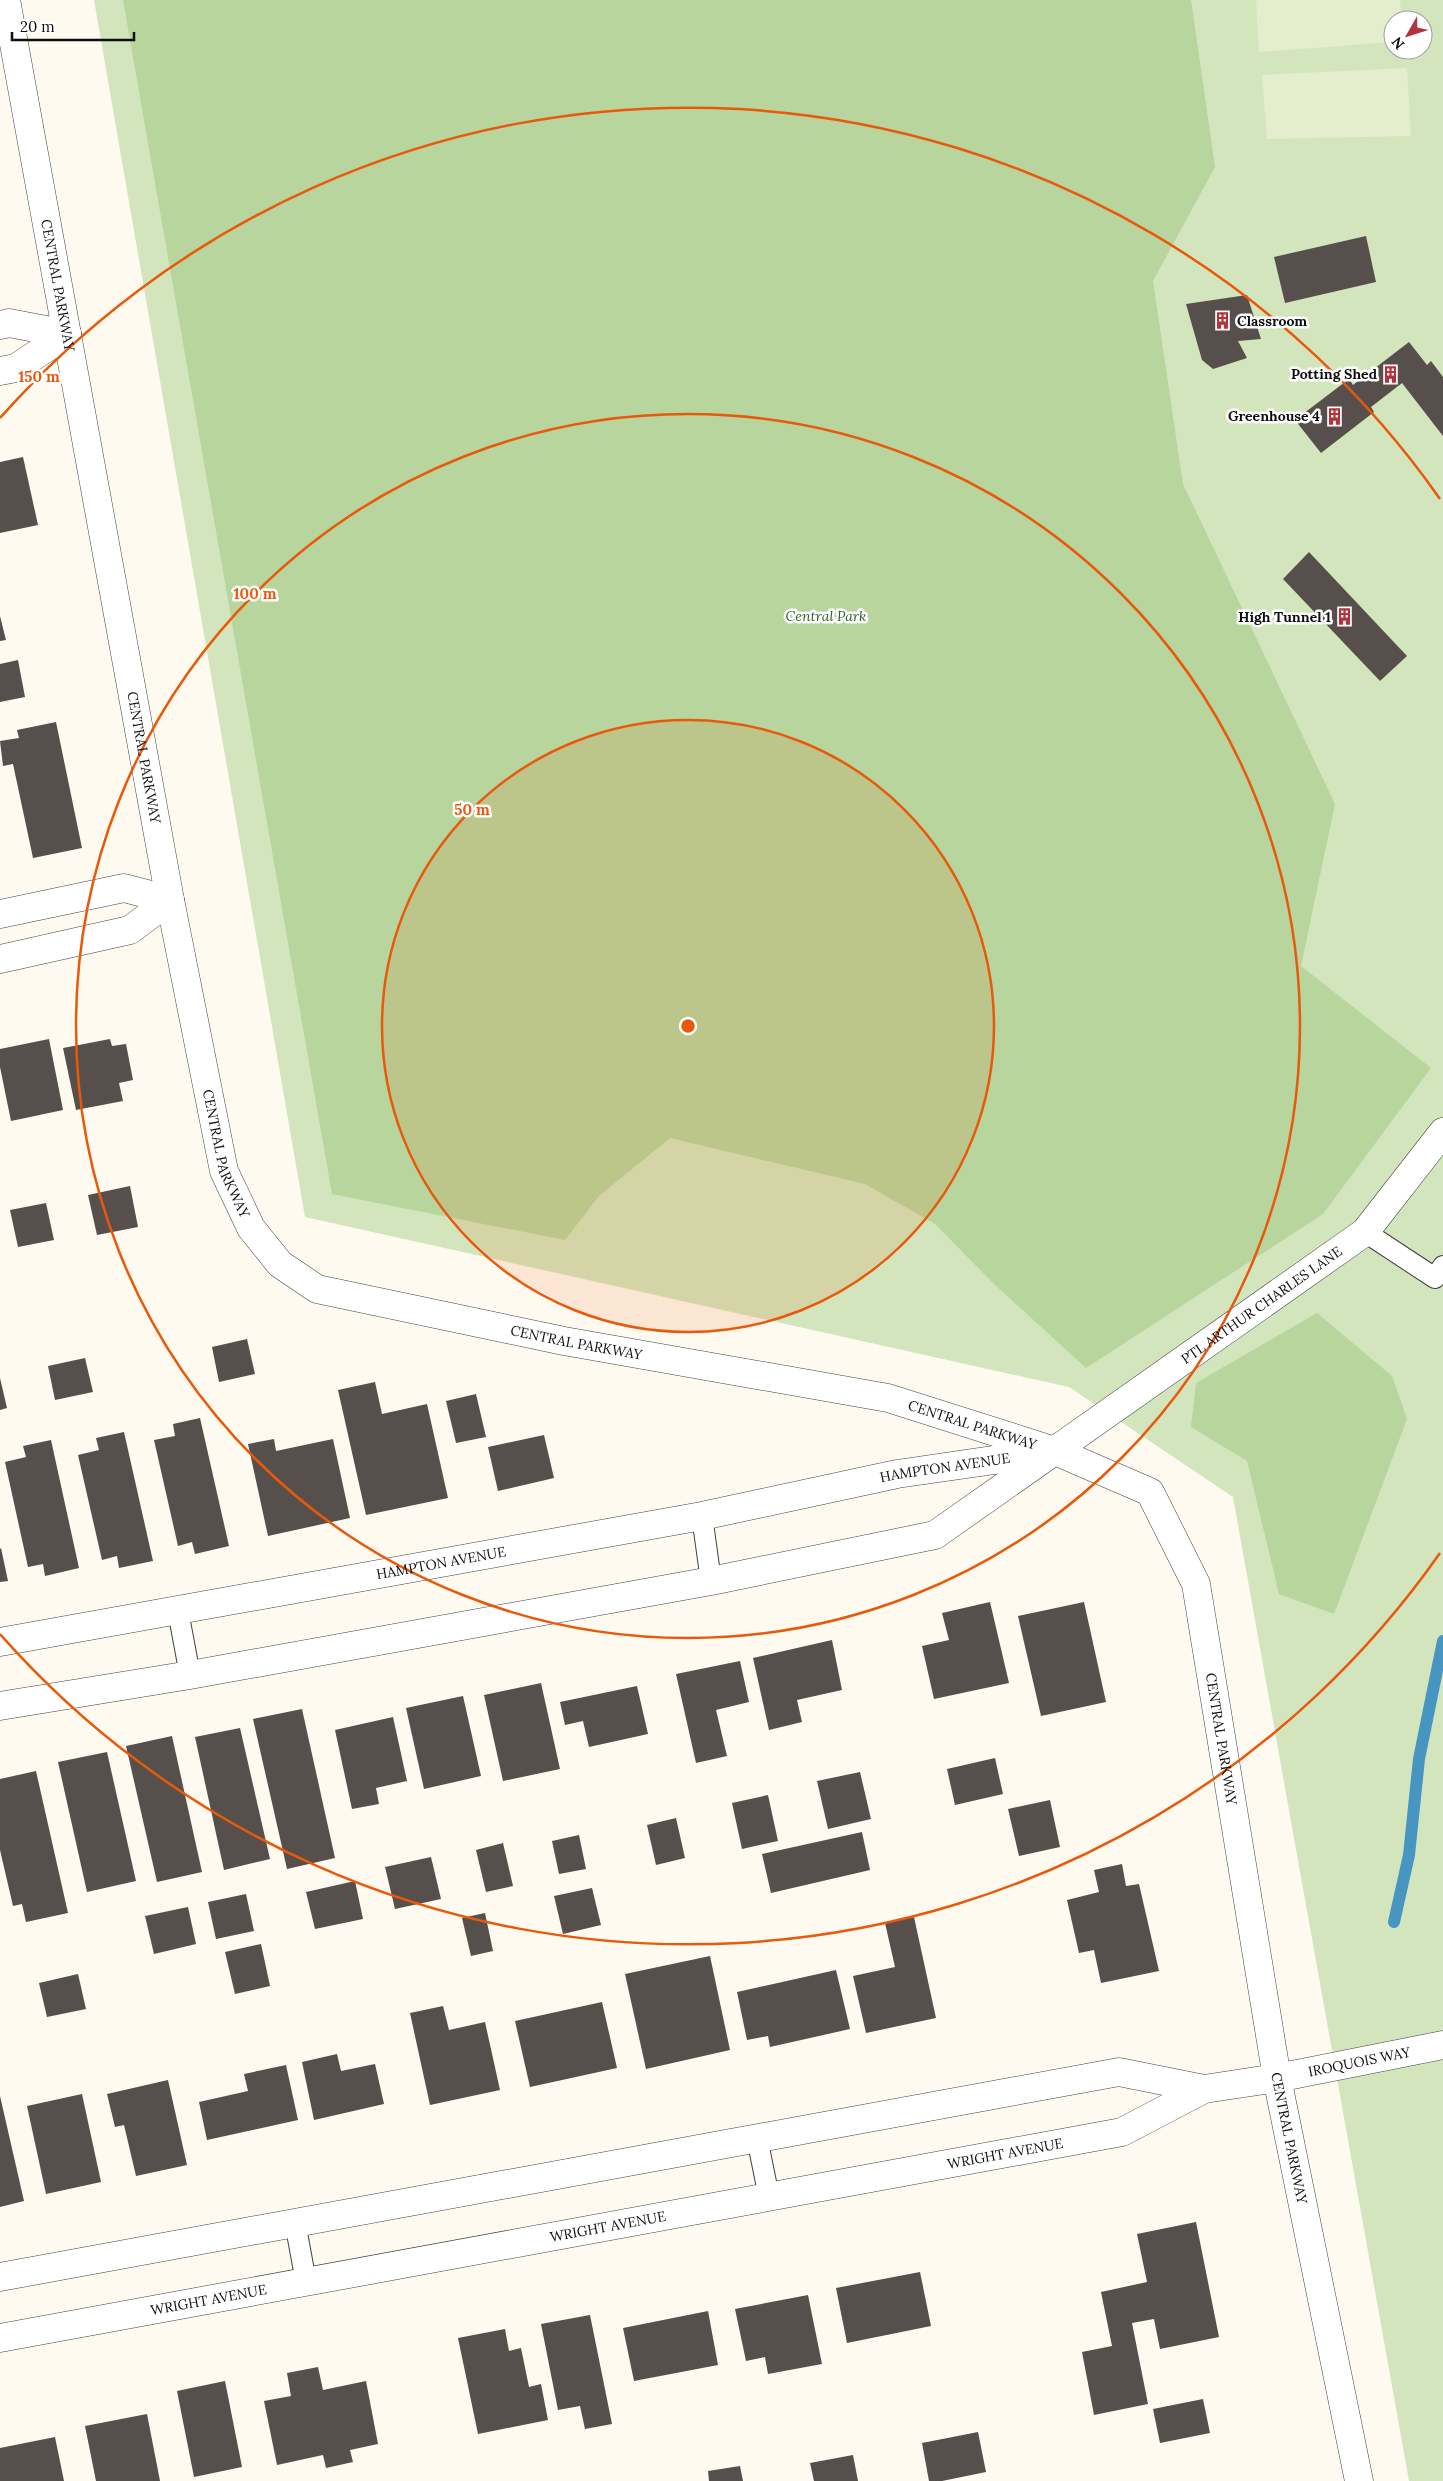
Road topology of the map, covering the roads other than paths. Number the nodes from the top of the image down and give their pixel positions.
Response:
1 (6, 0) edge
2 (0, 325) edge
3 (67, 334) junction
4 (0, 371) edge
5 (170, 900) junction
6 (0, 914) edge
7 (0, 958) edge
8 (1443, 1132) edge
9 (1365, 1232) junction
10 (1443, 1266) edge
11 (1055, 1451) junction
12 (702, 1516) junction
13 (711, 1581) junction
14 (178, 1611) junction
15 (0, 1642) edge
16 (190, 1676) junction
17 (0, 1706) edge
18 (1443, 2045) edge
19 (1277, 2078) junction
20 (1204, 2088) junction
21 (757, 2138) junction
22 (769, 2196) junction
23 (295, 2222) junction
24 (0, 2277) edge
25 (306, 2282) junction
26 (0, 2338) edge
27 (1359, 2481) edge

1 - 3 street, CENTRAL PARKWAY
2 - 3 street
3 - 4 street
3 - 5 street, CENTRAL PARKWAY
5 - 6 street
5 - 7 street
5 - 11 street, CENTRAL PARKWAY
8 - 9 street, PTL ARTHUR CHARLES LANE
9 - 10 lane
9 - 11 street, PTL ARTHUR CHARLES LANE
11 - 12 street, HAMPTON AVENUE
11 - 13 street, HAMPTON AVENUE
11 - 19 street, CENTRAL PARKWAY
12 - 13 lane
12 - 14 street, HAMPTON AVENUE
13 - 16 street, HAMPTON AVENUE
14 - 15 street, HAMPTON AVENUE
14 - 16 lane
16 - 17 street, HAMPTON AVENUE
18 - 19 street, IROQUOIS WAY
19 - 20 street, WRIGHT AVENUE
19 - 27 street, CENTRAL PARKWAY
20 - 21 street, WRIGHT AVENUE
20 - 22 street, WRIGHT AVENUE
21 - 22 lane
21 - 23 street, WRIGHT AVENUE
22 - 25 street, WRIGHT AVENUE
23 - 24 street, WRIGHT AVENUE
23 - 25 lane
25 - 26 street, WRIGHT AVENUE

